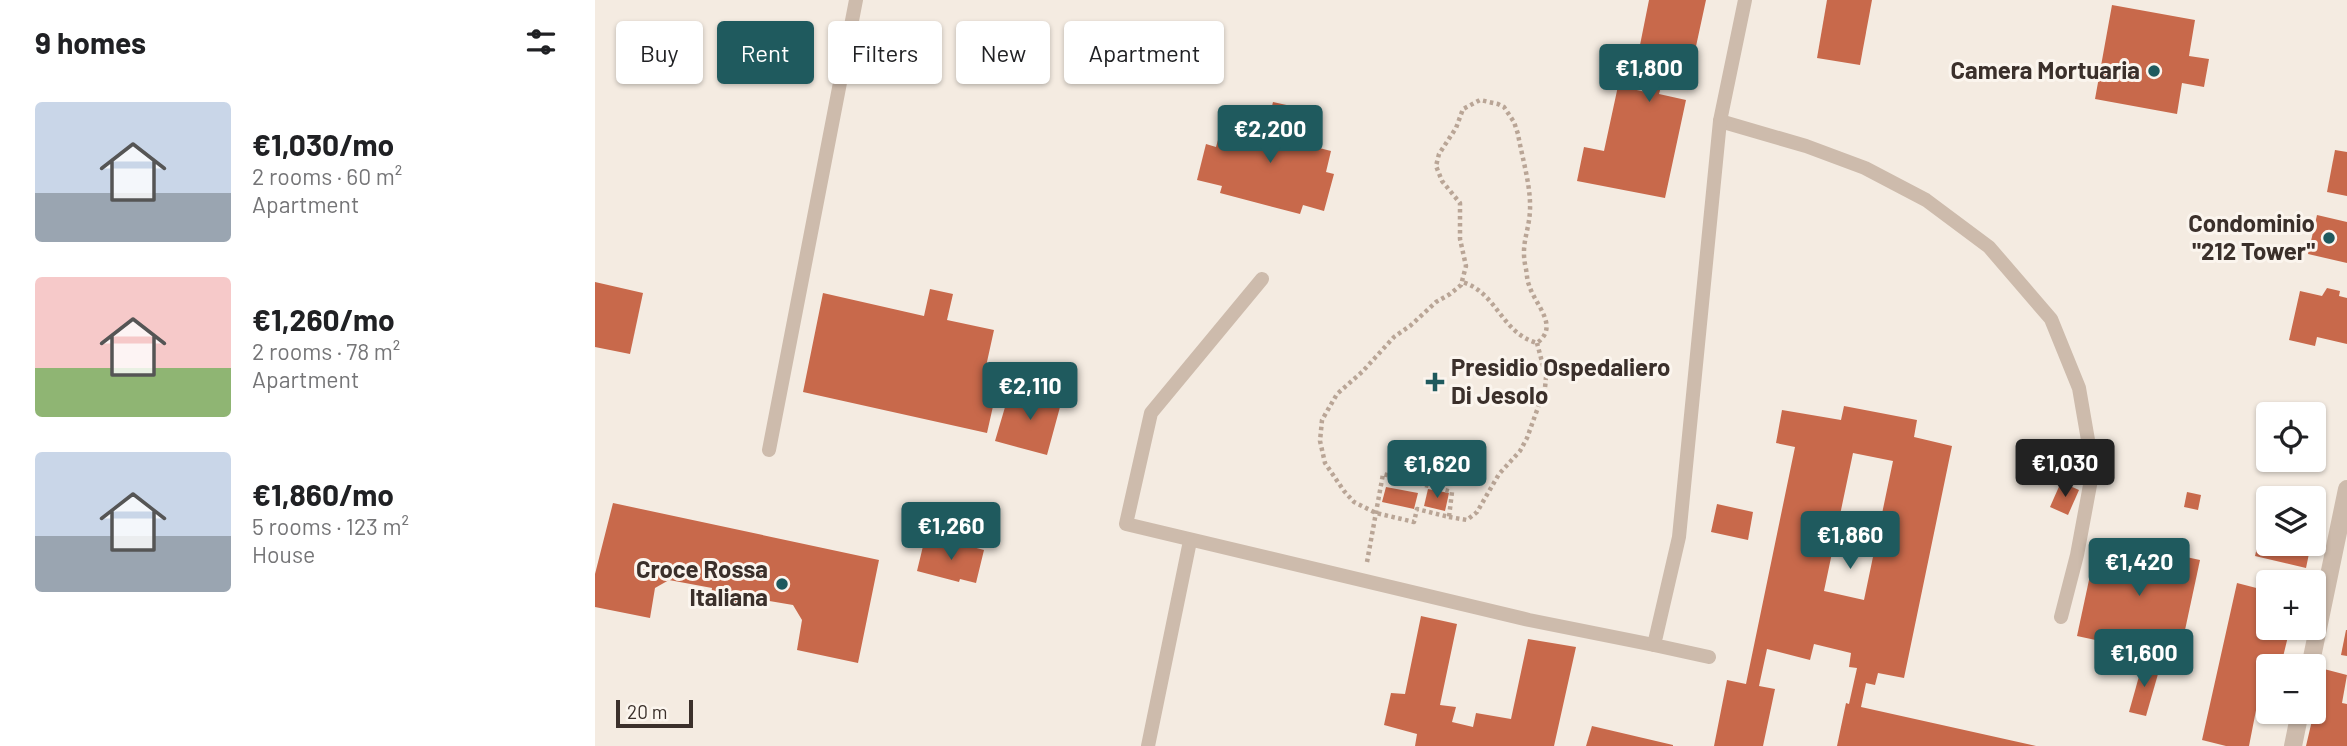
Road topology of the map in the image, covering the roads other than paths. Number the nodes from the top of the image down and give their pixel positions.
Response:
1 (856, 0) edge
2 (1745, 0) edge
3 (1720, 121) junction
4 (1262, 279) dead end
5 (769, 450) dead end
6 (2347, 489) edge
7 (1190, 541) junction
8 (2061, 617) dead end
9 (1654, 645) junction
10 (2313, 654) edge
11 (1709, 657) dead end
12 (2298, 724) edge
13 (1148, 746) edge
14 (2293, 746) edge

1 - 5 lane
2 - 3 lane
3 - 8 lane
3 - 9 lane
4 - 7 lane
6 - 10 street
7 - 9 lane
7 - 13 lane
9 - 11 lane
12 - 14 street

